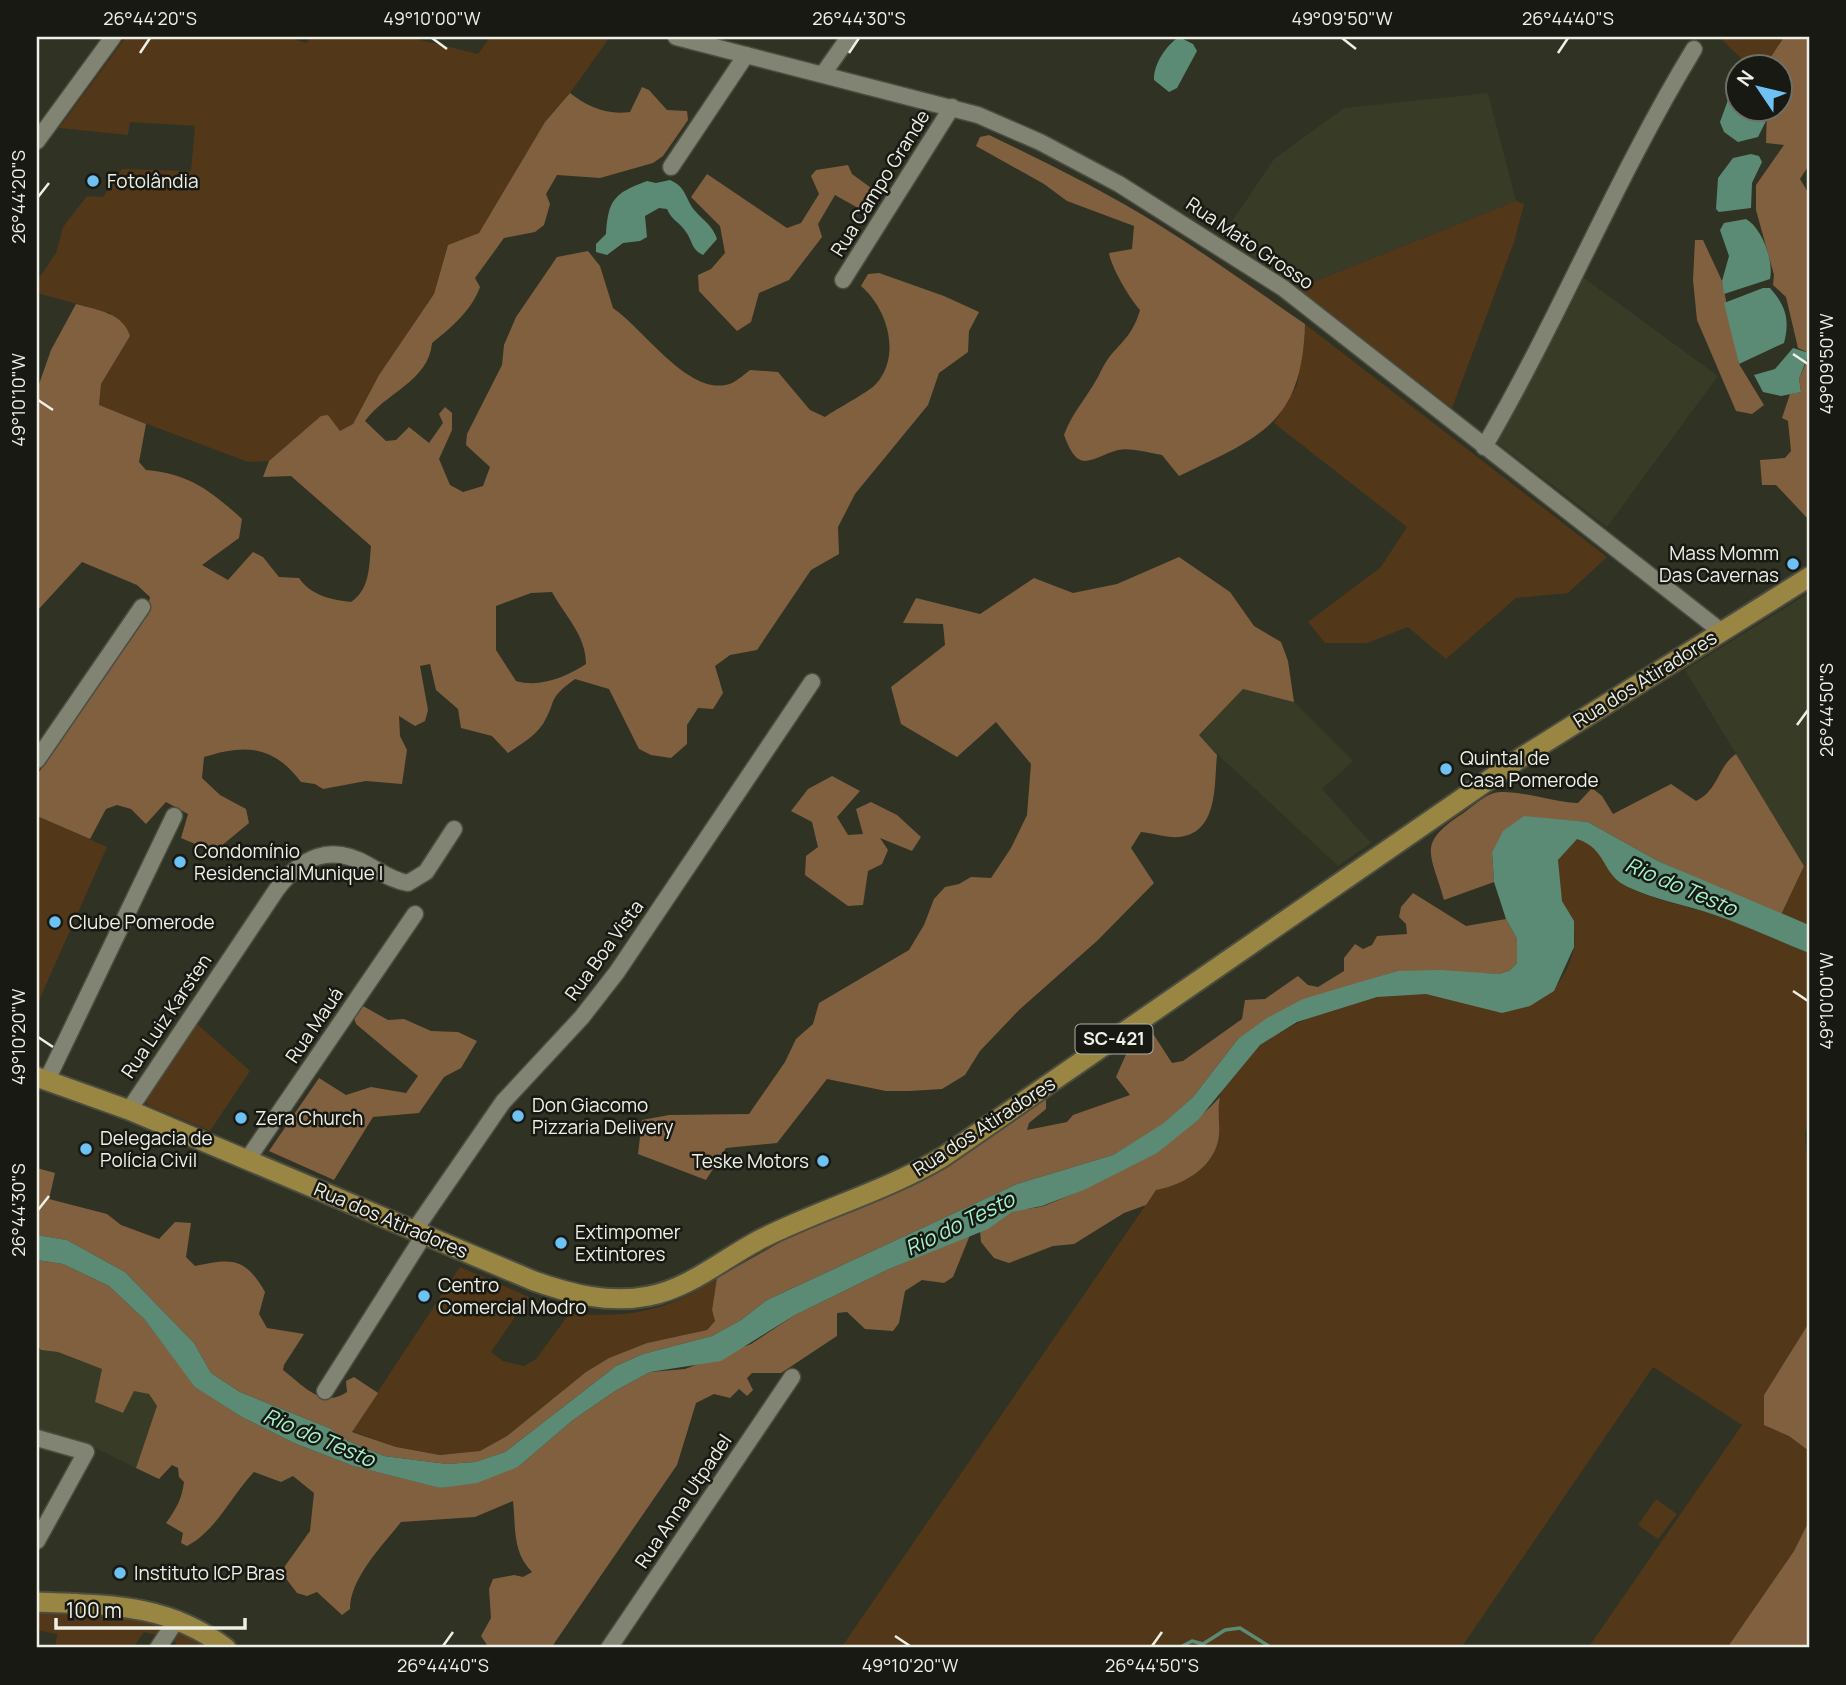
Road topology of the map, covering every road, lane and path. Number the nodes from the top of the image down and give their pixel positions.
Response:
1 (113, 37) edge
2 (676, 37) edge
3 (849, 37) edge
4 (697, 39) edge
5 (1694, 49) dead end
6 (746, 55) junction
7 (823, 74) junction
8 (952, 107) junction
9 (37, 141) edge
10 (671, 167) dead end
11 (843, 280) dead end
12 (1484, 447) junction
13 (1809, 578) edge
14 (142, 607) dead end
15 (1722, 632) junction
16 (811, 682) dead end
17 (37, 760) edge
18 (174, 817) dead end
19 (454, 829) dead end
20 (415, 914) dead end
21 (42, 1078) edge
22 (129, 1110) junction
23 (247, 1160) junction
24 (419, 1233) junction
25 (792, 1377) dead end
26 (325, 1391) dead end
27 (37, 1438) edge
28 (37, 1541) edge
29 (37, 1602) edge
30 (177, 1619) junction
31 (158, 1648) edge
32 (226, 1648) edge
33 (609, 1648) edge

1 - 9 street
2 - 4 street, Rua Mato Grosso
3 - 7 street
4 - 6 street, Rua Mato Grosso
5 - 12 street
6 - 7 street, Rua Mato Grosso
6 - 10 street
7 - 8 street, Rua Mato Grosso
8 - 11 street, Rua Campo Grande
8 - 12 street, Rua Mato Grosso
12 - 15 street, Rua Mato Grosso
13 - 15 main road, Rua dos Atiradores / SC-421
14 - 17 street
15 - 24 main road, Rua dos Atiradores / SC-421
16 - 24 street, Rua Boa Vista
18 - 21 street
19 - 22 street, Rua Luiz Karsten
20 - 23 street, Rua Mauá
21 - 22 main road, Rua dos Atiradores / SC-421
22 - 23 main road, Rua dos Atiradores / SC-421
23 - 24 main road, Rua dos Atiradores / SC-421
24 - 26 street, Rua Boa Vista
25 - 33 street, Rua Anna Utpadel
27 - 28 street
29 - 30 main road
30 - 31 street
30 - 32 main road

